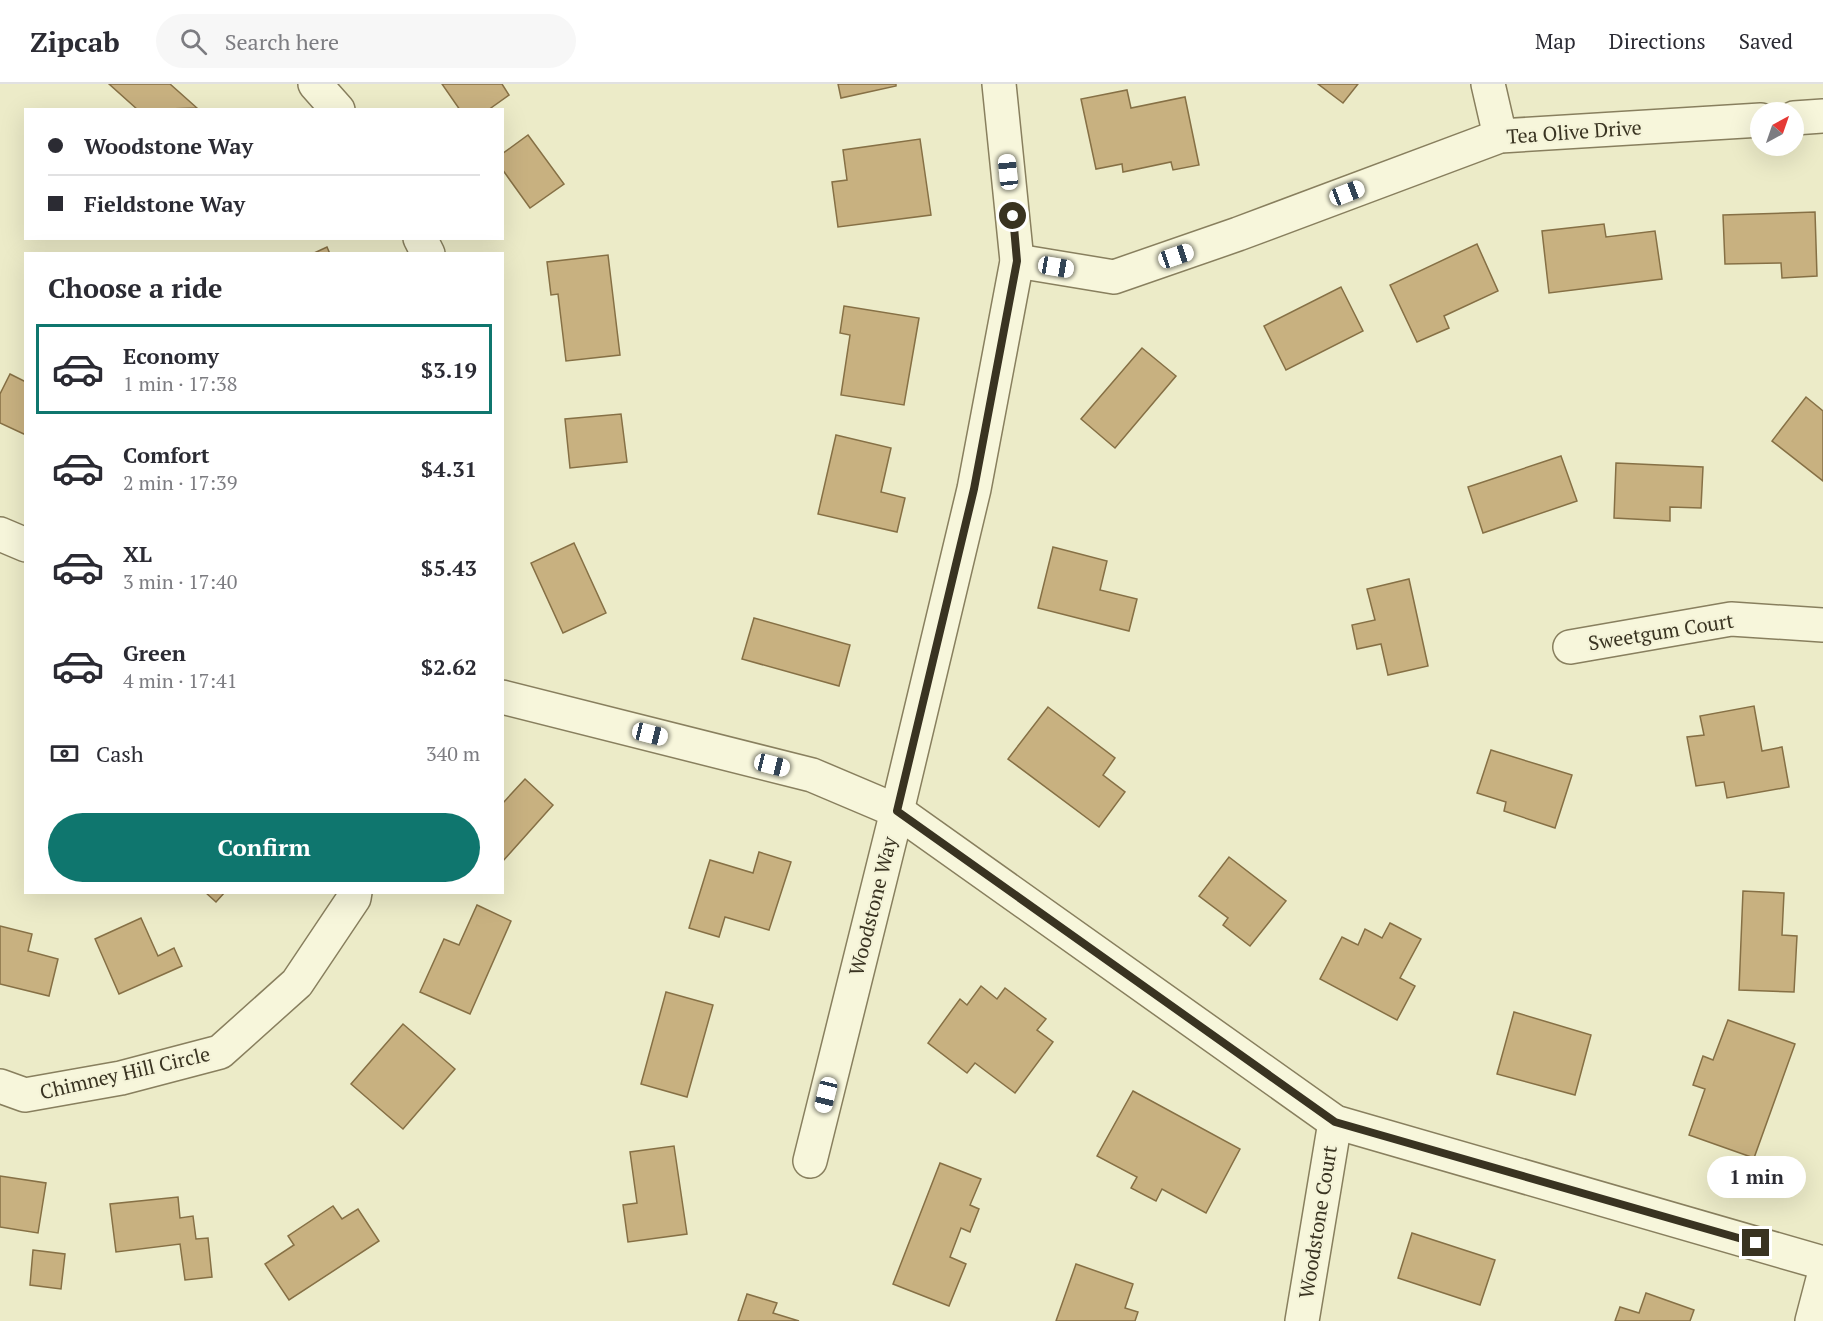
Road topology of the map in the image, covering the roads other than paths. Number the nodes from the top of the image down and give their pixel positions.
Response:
1 (315, 84) edge
2 (999, 84) edge
3 (1488, 84) edge
4 (336, 108) edge
5 (1823, 116) edge
6 (1804, 117) edge
7 (1750, 121) edge
8 (1500, 136) junction
9 (1017, 261) junction
10 (0, 534) edge
11 (24, 544) edge
12 (1823, 625) edge
13 (1570, 647) dead end
14 (504, 698) edge
15 (897, 811) junction
16 (355, 894) edge
17 (0, 1086) edge
18 (1335, 1122) junction
19 (810, 1161) dead end
20 (1823, 1263) edge
21 (1823, 1279) edge
22 (1302, 1321) edge
23 (1812, 1321) edge

1 - 4 street
2 - 9 street, Woodstone Way
3 - 8 street
5 - 6 street
7 - 8 street, Tea Olive Drive
8 - 9 street, Tea Olive Drive
9 - 15 street, Woodstone Way
10 - 11 street
12 - 13 street, Sweetgum Court
14 - 15 street
15 - 18 street
15 - 19 street, Woodstone Way
16 - 17 street, Chimney Hill Circle
18 - 20 street
18 - 22 street, Woodstone Court
21 - 23 street

